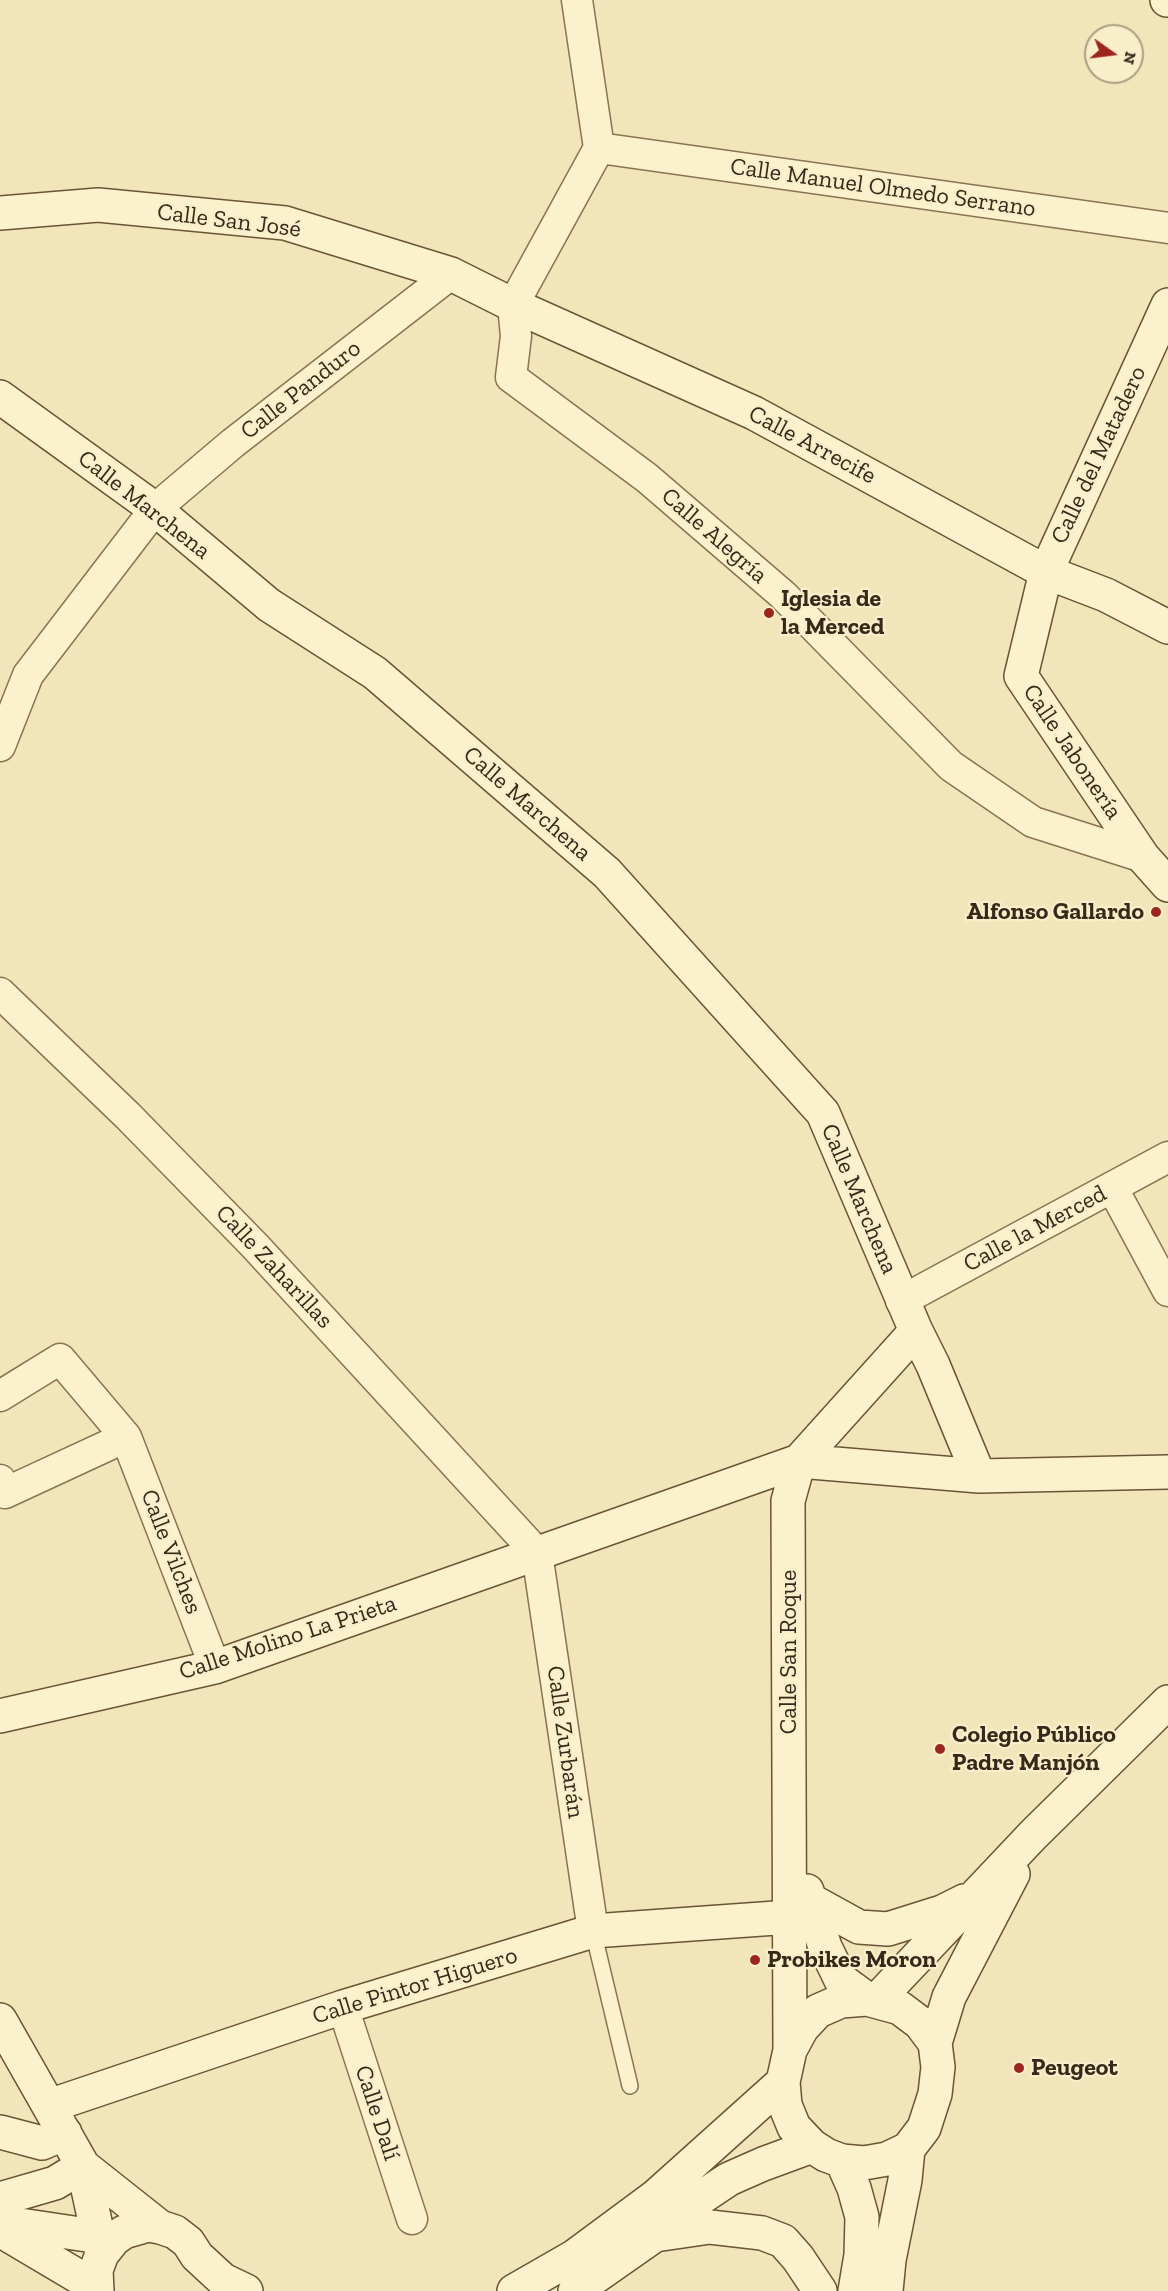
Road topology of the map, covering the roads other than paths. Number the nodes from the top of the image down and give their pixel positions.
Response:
1 (577, 0) edge
2 (599, 148) junction
3 (0, 213) edge
4 (1168, 228) edge
5 (451, 274) junction
6 (513, 305) junction
7 (1168, 305) edge
8 (0, 397) edge
9 (154, 509) junction
10 (1046, 572) junction
11 (1168, 627) edge
12 (0, 746) edge
13 (1143, 857) junction
14 (1168, 885) edge
15 (0, 993) edge
16 (1168, 1157) edge
17 (1112, 1187) junction
18 (1168, 1291) edge
19 (902, 1301) junction
20 (916, 1331) junction
21 (0, 1396) edge
22 (126, 1437) junction
23 (799, 1461) junction
24 (1168, 1472) edge
25 (979, 1476) junction
26 (2, 1489) edge
27 (537, 1553) junction
28 (215, 1667) junction
29 (1168, 1702) edge
30 (0, 1716) edge
31 (1033, 1835) junction
32 (981, 1892) junction
33 (800, 1909) junction
34 (593, 1930) junction
35 (872, 1999) junction
36 (343, 2007) junction
37 (0, 2020) edge
38 (935, 2043) junction
39 (790, 2050) junction
40 (783, 2082) junction
41 (630, 2086) dead end
42 (57, 2119) junction
43 (0, 2132) edge
44 (812, 2146) junction
45 (908, 2149) junction
46 (842, 2161) junction
47 (83, 2166) junction
48 (0, 2199) edge
49 (411, 2219) dead end
50 (0, 2222) edge
51 (160, 2226) junction
52 (0, 2230) edge
53 (655, 2235) junction
54 (105, 2243) junction
55 (197, 2256) junction
56 (96, 2289) edge
57 (201, 2291) edge
58 (246, 2291) edge
59 (514, 2291) edge
60 (575, 2291) edge
61 (820, 2291) edge
62 (855, 2291) edge
63 (886, 2291) edge

1 - 2 street
2 - 4 street, Calle Manuel Olmedo Serrano
2 - 6 street
3 - 5 street, Calle San José
5 - 6 street, Calle Arrecife
5 - 9 street, Calle Panduro
6 - 10 street, Calle Arrecife
6 - 13 street, Calle Alegría
7 - 10 street, Calle del Matadero
8 - 9 street, Calle Marchena
9 - 12 street, Calle Panduro
9 - 19 street, Calle Marchena
10 - 11 street, Calle Arrecife
10 - 13 street, Calle Jabonería
13 - 14 street, Calle Jabonería
15 - 27 street, Calle Zaharillas
16 - 17 street, Calle la Merced
17 - 18 street
17 - 19 street, Calle la Merced
19 - 20 street, Calle Marchena
20 - 23 street
20 - 25 street, Calle Marchena
21 - 22 street, Calle Vilches
22 - 26 street
22 - 28 street, Calle Vilches
23 - 25 street
23 - 27 street
23 - 33 street, Calle San Roque
24 - 25 street
27 - 28 street, Calle Molino La Prieta
27 - 34 street, Calle Zurbarán
28 - 30 street, Calle Molino La Prieta
29 - 31 street
31 - 32 street
31 - 38 street
32 - 33 street
32 - 35 street
33 - 34 street, Calle Pintor Higuero
33 - 35 street, Calle San Roque
33 - 39 street, Calle San Roque
34 - 36 street, Calle Pintor Higuero
34 - 41 lane
35 - 38 street
35 - 39 street
36 - 42 street, Calle Pintor Higuero
36 - 49 street, Calle Dalí
37 - 42 street
38 - 45 street
39 - 40 street
40 - 44 street
40 - 59 street
42 - 43 street, Calle Pintor Higuero
42 - 47 street
44 - 46 street
44 - 53 street
45 - 46 street
45 - 63 street
46 - 62 street
47 - 48 street
47 - 51 street
47 - 54 street
50 - 54 street
51 - 54 street
51 - 55 street
52 - 56 street
53 - 60 street
53 - 61 street
54 - 56 street
55 - 57 street
55 - 58 street

